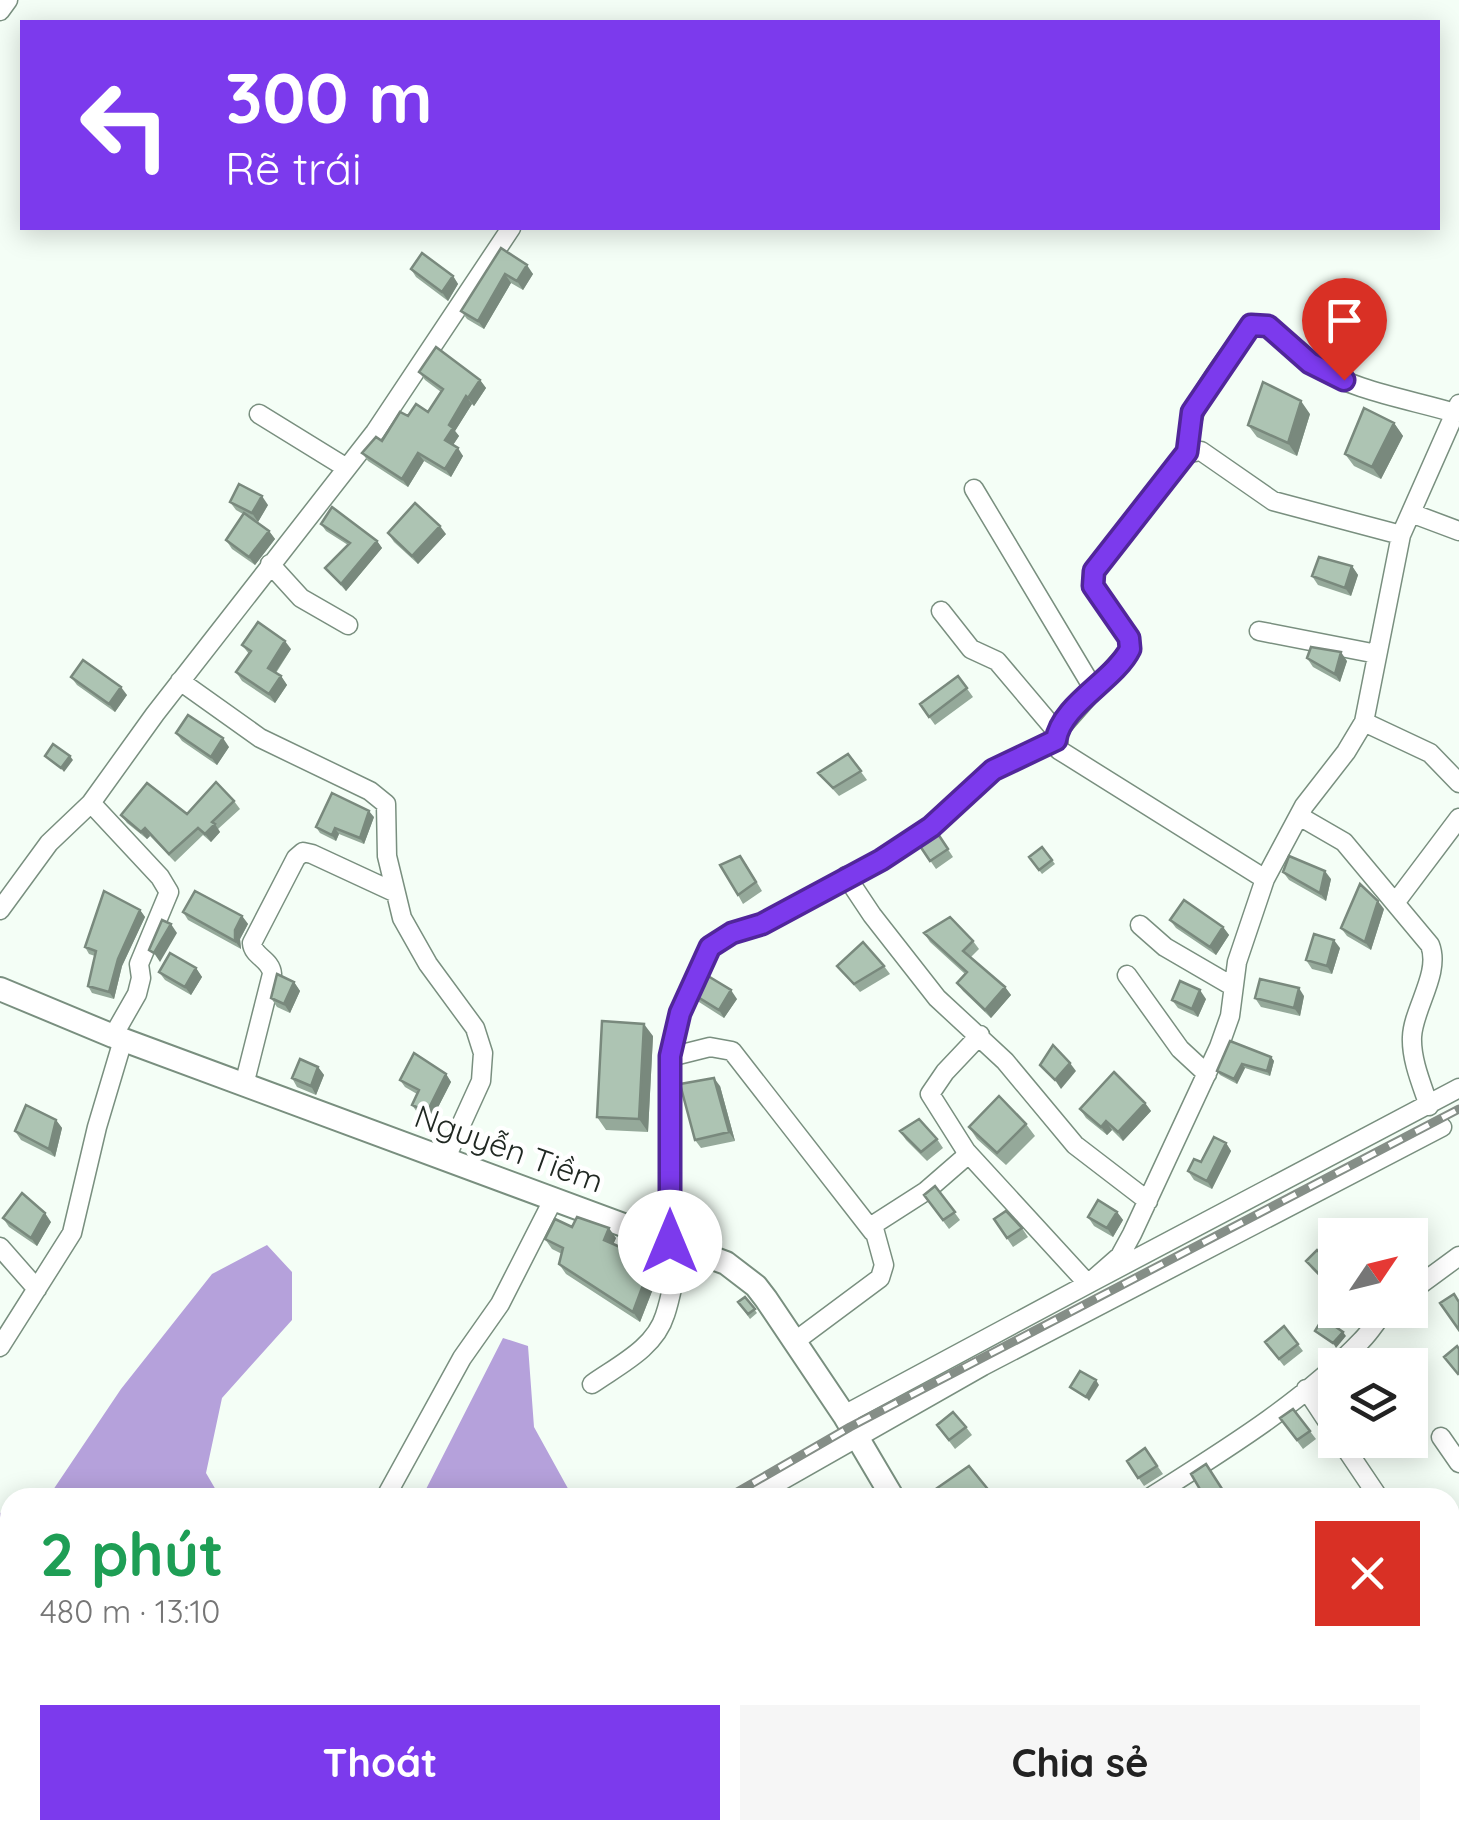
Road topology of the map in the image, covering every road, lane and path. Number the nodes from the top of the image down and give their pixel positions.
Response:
1 (8, 0) edge
2 (0, 12) edge
3 (510, 230) edge
4 (1457, 408) edge
5 (259, 414) dead end
6 (1187, 452) junction
7 (346, 467) junction
8 (974, 488) dead end
9 (1411, 513) junction
10 (1459, 530) edge
11 (1401, 534) junction
12 (270, 564) junction
13 (941, 611) dead end
14 (348, 625) dead end
15 (1258, 631) dead end
16 (1377, 654) junction
17 (180, 681) junction
18 (1093, 688) junction
19 (1364, 722) junction
20 (1056, 736) junction
21 (1459, 783) edge
22 (91, 804) junction
23 (1299, 816) junction
24 (1459, 818) edge
25 (846, 876) junction
26 (1266, 879) junction
27 (394, 892) junction
28 (1395, 903) junction
29 (0, 910) edge
30 (1140, 925) dead end
31 (1126, 975) dead end
32 (1232, 986) junction
33 (0, 989) edge
34 (980, 1035) junction
35 (118, 1038) junction
36 (670, 1056) junction
37 (1208, 1074) junction
38 (244, 1085) junction
39 (1459, 1088) edge
40 (1429, 1106) junction
41 (1442, 1127) dead end
42 (966, 1151) junction
43 (445, 1160) junction
44 (554, 1198) junction
45 (1148, 1200) junction
46 (873, 1232) junction
47 (677, 1244) junction
48 (0, 1247) edge
49 (1459, 1256) edge
50 (1428, 1279) edge
51 (1088, 1284) junction
52 (38, 1289) junction
53 (1372, 1328) edge
54 (794, 1342) junction
55 (0, 1348) edge
56 (592, 1384) dead end
57 (1306, 1390) junction
58 (1318, 1407) edge
59 (844, 1416) junction
60 (1441, 1436) dead end
61 (856, 1437) junction
62 (1352, 1458) edge
63 (1459, 1463) edge
64 (390, 1488) edge
65 (768, 1488) edge
66 (887, 1488) edge
67 (1165, 1488) edge
68 (1372, 1488) edge

1 - 2 street
3 - 7 street
4 - 6 street
4 - 9 street
5 - 7 street
6 - 11 street
6 - 18 street
7 - 12 street
8 - 18 street
9 - 10 street
9 - 11 street
11 - 16 street
12 - 14 street
12 - 17 street
13 - 20 street
15 - 16 street
16 - 19 street
17 - 22 street
17 - 27 street
18 - 20 street
19 - 21 street
19 - 23 street
20 - 25 street
20 - 26 street
22 - 29 street
22 - 35 street
23 - 26 street
23 - 28 street
24 - 28 street
25 - 34 street
25 - 36 street
26 - 32 street
27 - 38 street
27 - 43 street
28 - 40 street
30 - 32 street
31 - 37 street
32 - 37 street
33 - 35 street, Nguyễn Tiềm
34 - 42 street
34 - 45 street
35 - 38 street, Nguyễn Tiềm
35 - 52 street
36 - 46 street
36 - 47 street
37 - 45 street
38 - 43 street, Nguyễn Tiềm
39 - 40 street
40 - 51 street
41 - 61 street
42 - 46 street
42 - 51 street
43 - 44 street, Nguyễn Tiềm
44 - 47 street, Nguyễn Tiềm
44 - 64 street
45 - 51 street
46 - 54 street
47 - 54 street, Nguyễn Tiềm
47 - 56 street
48 - 52 street
49 - 50 street
51 - 59 street
52 - 55 street
53 - 57 street
54 - 59 street, Nguyễn Tiềm
57 - 58 street
57 - 67 street
59 - 61 street, Nguyễn Tiềm
60 - 63 street
61 - 65 street
61 - 66 street, Nguyễn Tiềm
62 - 68 street

